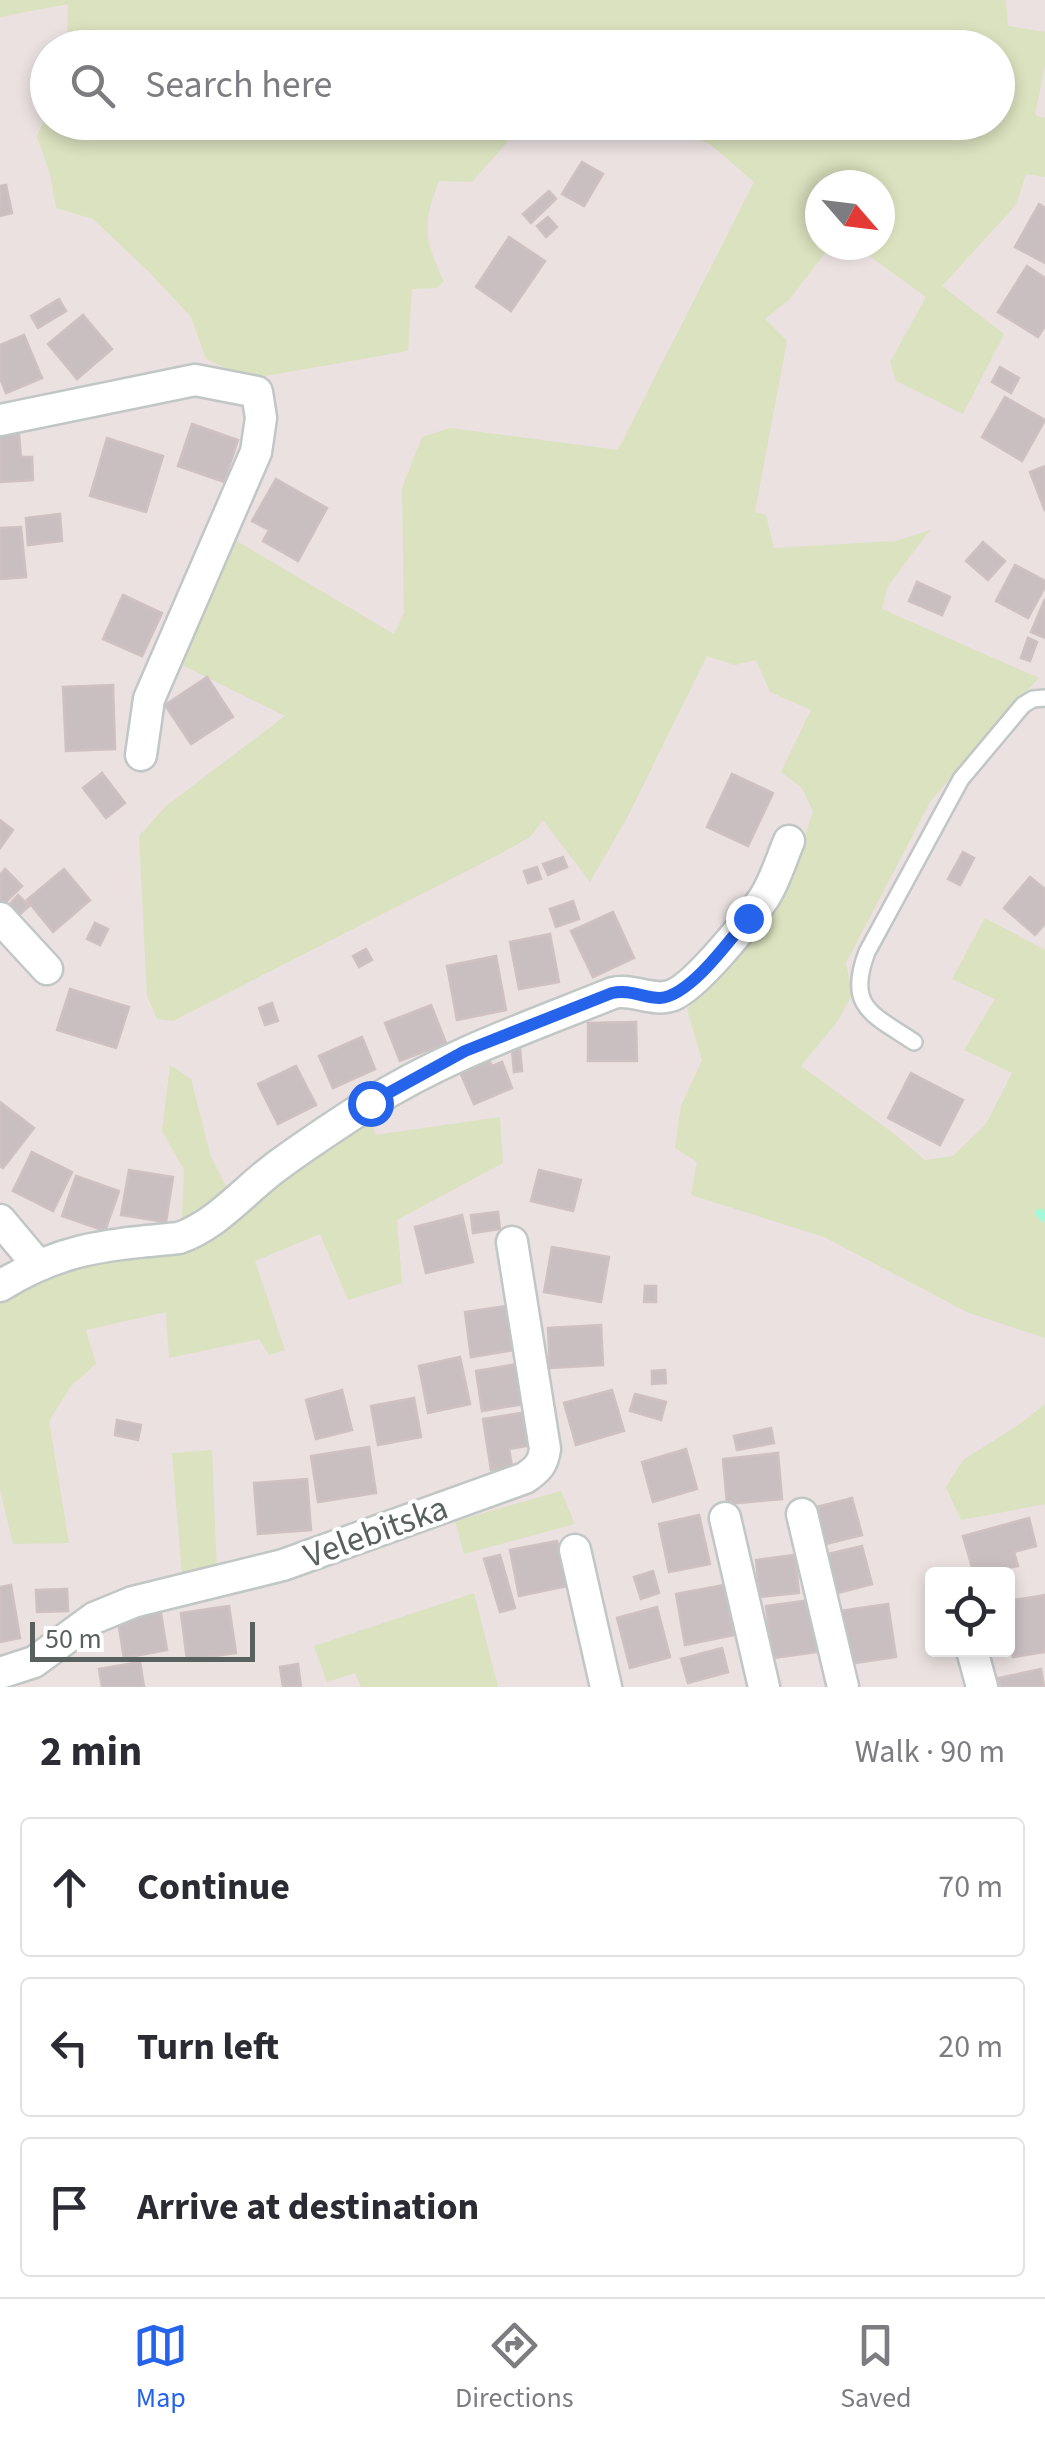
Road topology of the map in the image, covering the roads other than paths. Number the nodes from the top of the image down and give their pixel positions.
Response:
1 (0, 420) edge
2 (1045, 698) edge
3 (141, 755) dead end
4 (788, 841) dead end
5 (0, 918) edge
6 (47, 969) dead end
7 (914, 1042) dead end
8 (0, 1220) edge
9 (512, 1242) dead end
10 (37, 1264) junction
11 (0, 1286) edge
12 (802, 1514) dead end
13 (725, 1518) dead end
14 (575, 1550) dead end
15 (974, 1657) edge
16 (0, 1673) edge
17 (606, 1687) edge
18 (764, 1687) edge
19 (843, 1687) edge
20 (982, 1687) edge

1 - 3 street
2 - 7 lane
4 - 10 street
5 - 6 street
8 - 10 street
9 - 16 street, Velebitska
10 - 11 street
12 - 19 street
13 - 18 street
14 - 17 street
15 - 20 street

